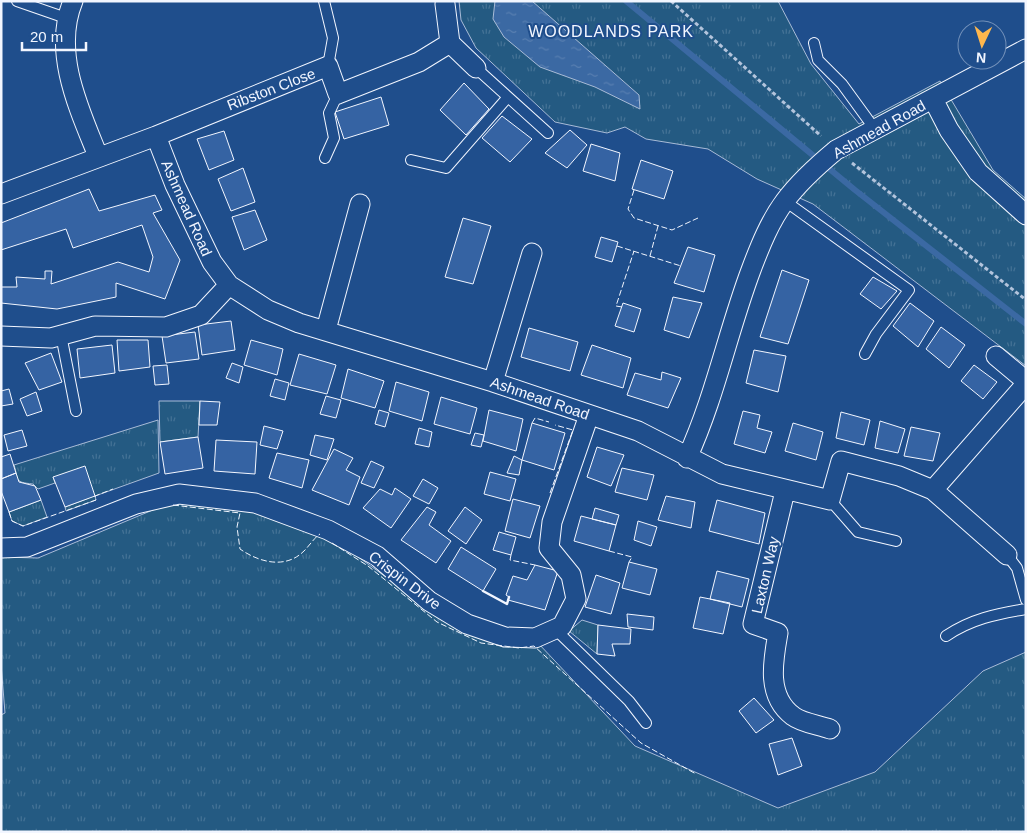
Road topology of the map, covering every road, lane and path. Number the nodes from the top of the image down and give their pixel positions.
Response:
1 (17, 1) edge
2 (324, 1) edge
3 (446, 2) edge
4 (70, 10) edge
5 (450, 43) junction
6 (814, 44) dead end
7 (1026, 49) edge
8 (328, 66) junction
9 (476, 68) joint
10 (338, 94) junction
11 (508, 97) junction
12 (934, 99) junction
13 (874, 128) junction
14 (548, 133) dead end
15 (156, 136) junction
16 (98, 156) junction
17 (325, 158) dead end
18 (410, 160) dead end
19 (1, 194) edge
20 (785, 200) junction
21 (360, 204) dead end
22 (1026, 216) edge
23 (532, 252) dead end
24 (229, 285) junction
25 (326, 330) junction
26 (61, 335) junction
27 (1, 336) edge
28 (865, 354) dead end
29 (996, 356) dead end
30 (493, 382) junction
31 (1026, 382) edge
32 (76, 411) dead end
33 (589, 415) junction
34 (687, 458) junction
35 (933, 490) junction
36 (785, 491) junction
37 (830, 500) junction
38 (896, 541) dead end
39 (1, 548) edge
40 (1007, 555) joint
41 (1026, 600) edge
42 (1026, 610) edge
43 (555, 629) junction
44 (946, 636) dead end
45 (646, 723) dead end
46 (830, 729) dead end

1 - 4 lane
2 - 8 lane
3 - 5 street
4 - 16 street
5 - 9 street
5 - 10 street
6 - 13 lane
7 - 12 street, Ashmead Road
8 - 10 street, Ribston Close
8 - 15 street, Ribston Close
9 - 11 lane
10 - 17 lane
11 - 14 lane
11 - 18 lane
12 - 13 street, Ashmead Road
12 - 22 street
13 - 20 street, Ashmead Road
15 - 16 street
15 - 24 street, Ashmead Road
16 - 19 street
20 - 28 lane
20 - 34 street, Ashmead Road
21 - 25 street
23 - 30 street
24 - 25 street, Ashmead Road
24 - 26 street
25 - 30 street, Ashmead Road
26 - 27 street
26 - 32 lane
29 - 31 street
30 - 33 street, Ashmead Road
31 - 35 street
33 - 34 street, Ashmead Road
33 - 43 street, Crispin Drive
34 - 36 street
35 - 37 street
35 - 40 street
36 - 37 street
36 - 46 street, Laxton Way
37 - 38 lane
39 - 43 street, Crispin Drive
40 - 41 lane
42 - 44 lane
43 - 45 lane

